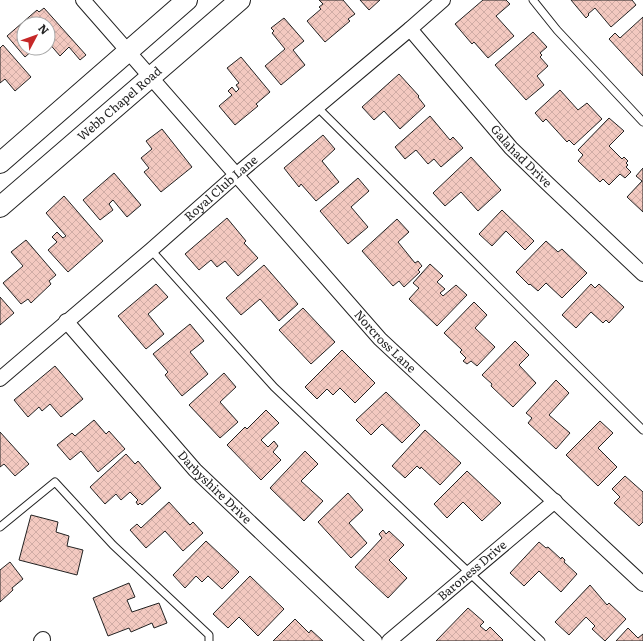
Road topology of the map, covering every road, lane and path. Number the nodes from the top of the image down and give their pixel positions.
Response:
1 (83, 0) edge
2 (187, 0) edge
3 (240, 0) edge
4 (443, 0) edge
5 (533, 0) edge
6 (410, 29) junction
7 (128, 51) junction
8 (150, 76) junction
9 (317, 107) junction
10 (643, 122) edge
11 (0, 163) edge
12 (236, 175) junction
13 (0, 207) edge
14 (151, 250) junction
15 (643, 274) edge
16 (66, 321) junction
17 (0, 378) edge
18 (643, 430) edge
19 (555, 501) junction
20 (0, 527) edge
21 (469, 573) junction
22 (643, 584) edge
23 (209, 641) edge
24 (375, 641) edge
25 (389, 641) edge
26 (541, 641) edge

1 - 7 street, Norcross Lane
2 - 7 main road
3 - 8 main road, Webb Chapel Road
4 - 6 street, Royal Club Lane
5 - 10 lane
6 - 9 street, Royal Club Lane
6 - 15 street, Galahad Drive
7 - 8 street, Norcross Lane
7 - 11 main road
8 - 12 street, Norcross Lane
8 - 13 main road, Webb Chapel Road
9 - 12 street, Royal Club Lane
9 - 18 lane
12 - 14 street, Royal Club Lane
12 - 19 street, Norcross Lane
14 - 16 street, Royal Club Lane
14 - 21 lane
16 - 17 street, Royal Club Lane
16 - 24 street, Darbyshire Drive
19 - 21 street, Baroness Drive
19 - 22 street, Norcross Lane
20 - 23 lane
21 - 25 street, Baroness Drive
21 - 26 lane

